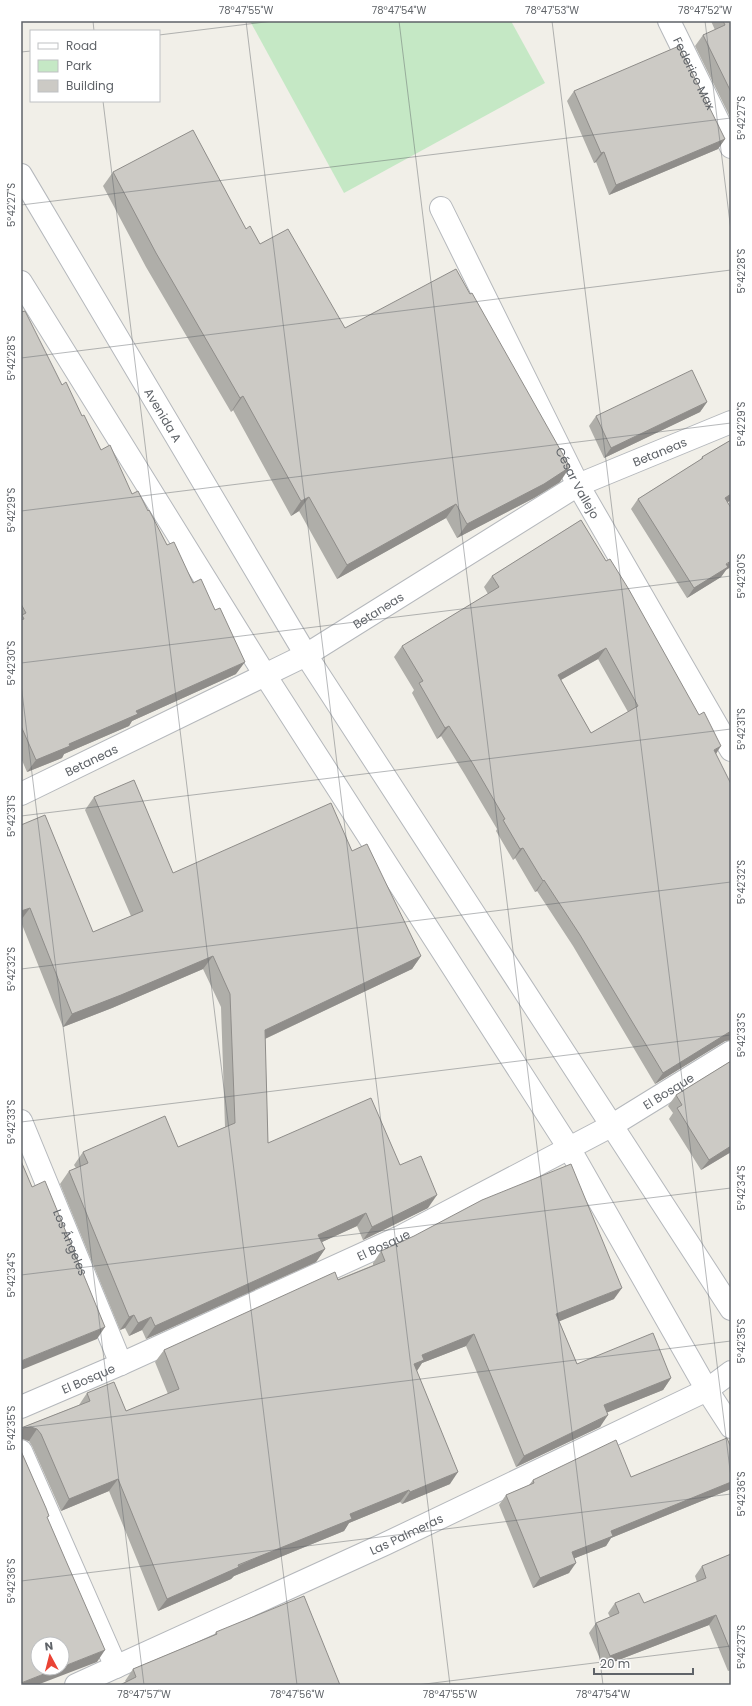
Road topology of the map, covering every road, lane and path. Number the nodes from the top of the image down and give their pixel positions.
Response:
1 (669, 21) edge
2 (731, 147) edge
3 (21, 175) edge
4 (441, 208) dead end
5 (21, 282) edge
6 (731, 422) edge
7 (578, 485) junction
8 (306, 655) junction
9 (266, 674) junction
10 (731, 750) edge
11 (21, 794) edge
12 (731, 1052) edge
13 (21, 1121) edge
14 (611, 1126) junction
15 (569, 1148) junction
16 (731, 1309) edge
17 (121, 1364) junction
18 (731, 1372) edge
19 (707, 1390) junction
20 (21, 1407) edge
21 (731, 1427) edge
22 (21, 1451) edge
23 (116, 1667) junction
24 (76, 1685) edge

1 - 2 street, Federico Max
3 - 8 street, Avenida A
4 - 7 street, César Vallejo
5 - 9 street
6 - 7 street, Betaneas
7 - 8 street, Betaneas
7 - 10 street, César Vallejo
8 - 9 street, Betaneas
8 - 14 street, Avenida A
9 - 11 street, Betaneas
9 - 15 street
12 - 14 street, El Bosque
13 - 17 street, Los Ángeles
14 - 15 street, El Bosque
14 - 16 street, Avenida A
15 - 17 street, El Bosque
15 - 19 street
17 - 20 street, El Bosque
18 - 19 street, Las Palmeras
19 - 21 street
19 - 23 street, Las Palmeras
22 - 23 street
23 - 24 street, Las Palmeras

